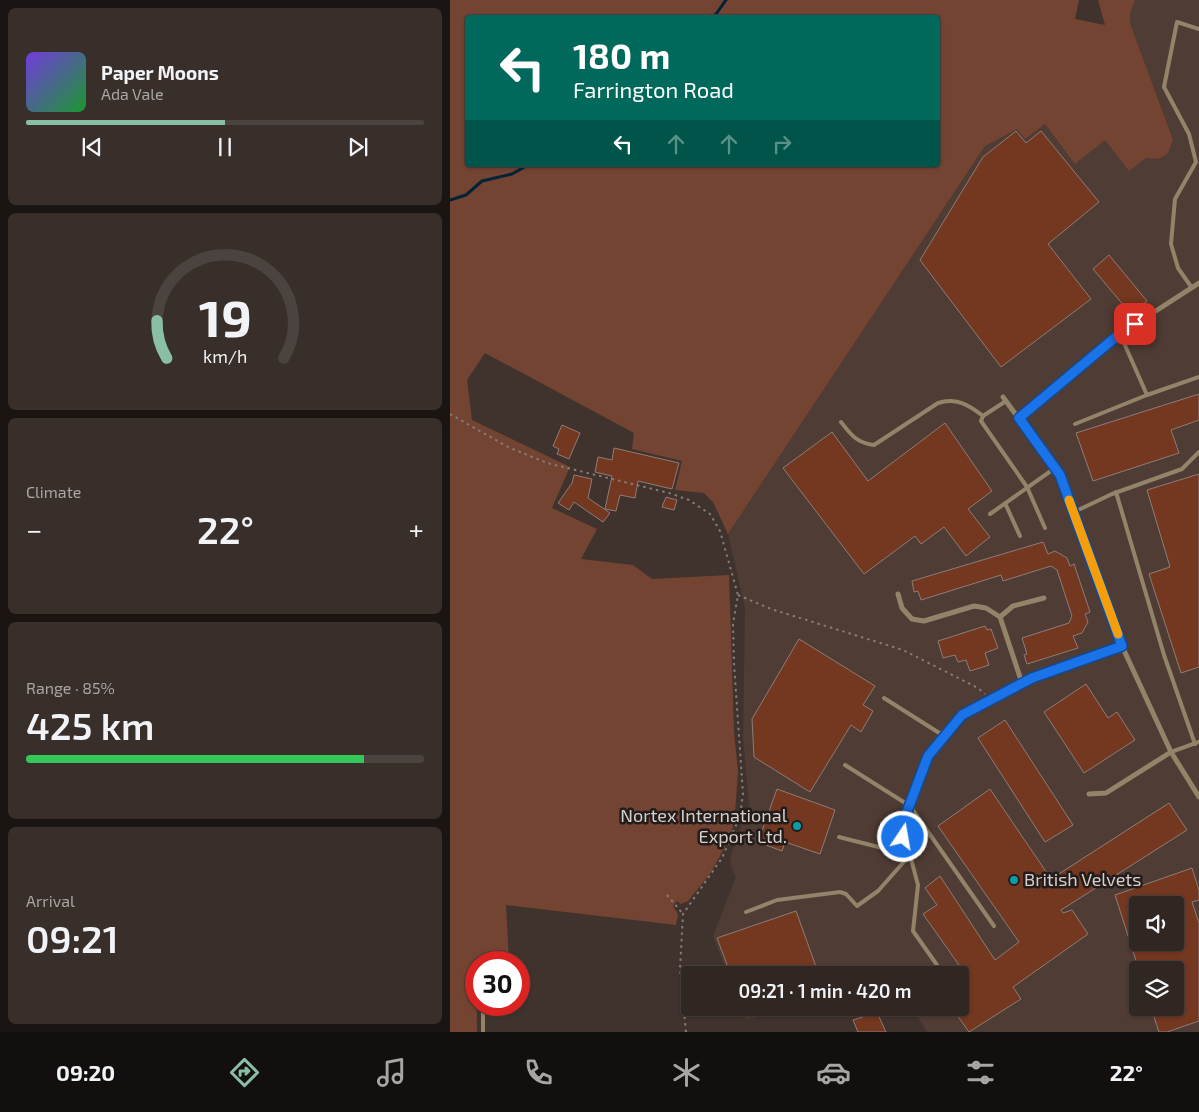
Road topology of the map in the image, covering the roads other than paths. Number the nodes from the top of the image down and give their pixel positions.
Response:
1 (1199, 29) edge
2 (1199, 283) edge
3 (1192, 288) junction
4 (1120, 334) junction
5 (1199, 377) edge
6 (1147, 395) junction
7 (1004, 399) joint
8 (982, 416) junction
9 (1019, 418) junction
10 (841, 422) dead end
11 (1076, 424) dead end
12 (1199, 452) edge
13 (1055, 468) junction
14 (1027, 487) junction
15 (1116, 492) junction
16 (1005, 503) junction
17 (1074, 512) junction
18 (990, 514) dead end
19 (1045, 528) dead end
20 (1020, 536) dead end
21 (898, 594) dead end
22 (1044, 598) dead end
23 (1000, 617) junction
24 (1122, 646) junction
25 (1022, 683) junction
26 (884, 698) dead end
27 (944, 736) junction
28 (1197, 743) edge
29 (1171, 752) junction
30 (845, 765) dead end
31 (1090, 794) dead end
32 (1199, 797) edge
33 (910, 806) junction
34 (839, 837) dead end
35 (910, 855) junction
36 (746, 912) dead end
37 (994, 926) dead end
38 (937, 965) dead end
39 (483, 1016) edge
40 (483, 1032) edge

1 - 3 lane
2 - 3 street
3 - 4 street
4 - 6 lane
4 - 9 street
5 - 6 lane
6 - 11 lane
7 - 8 lane
7 - 9 street
8 - 10 lane
8 - 14 lane
9 - 13 street
12 - 15 lane
13 - 14 lane
13 - 17 street
14 - 16 lane
14 - 19 lane
15 - 17 lane
15 - 28 lane
16 - 18 lane
16 - 20 lane
17 - 24 street
21 - 23 street
22 - 23 street
23 - 25 street
24 - 25 street
24 - 29 street
25 - 27 street
26 - 27 lane
27 - 33 street
28 - 29 lane
29 - 31 street
29 - 32 street
30 - 33 lane
33 - 35 street
33 - 37 lane
34 - 35 lane
35 - 36 lane
35 - 38 lane
39 - 40 lane

